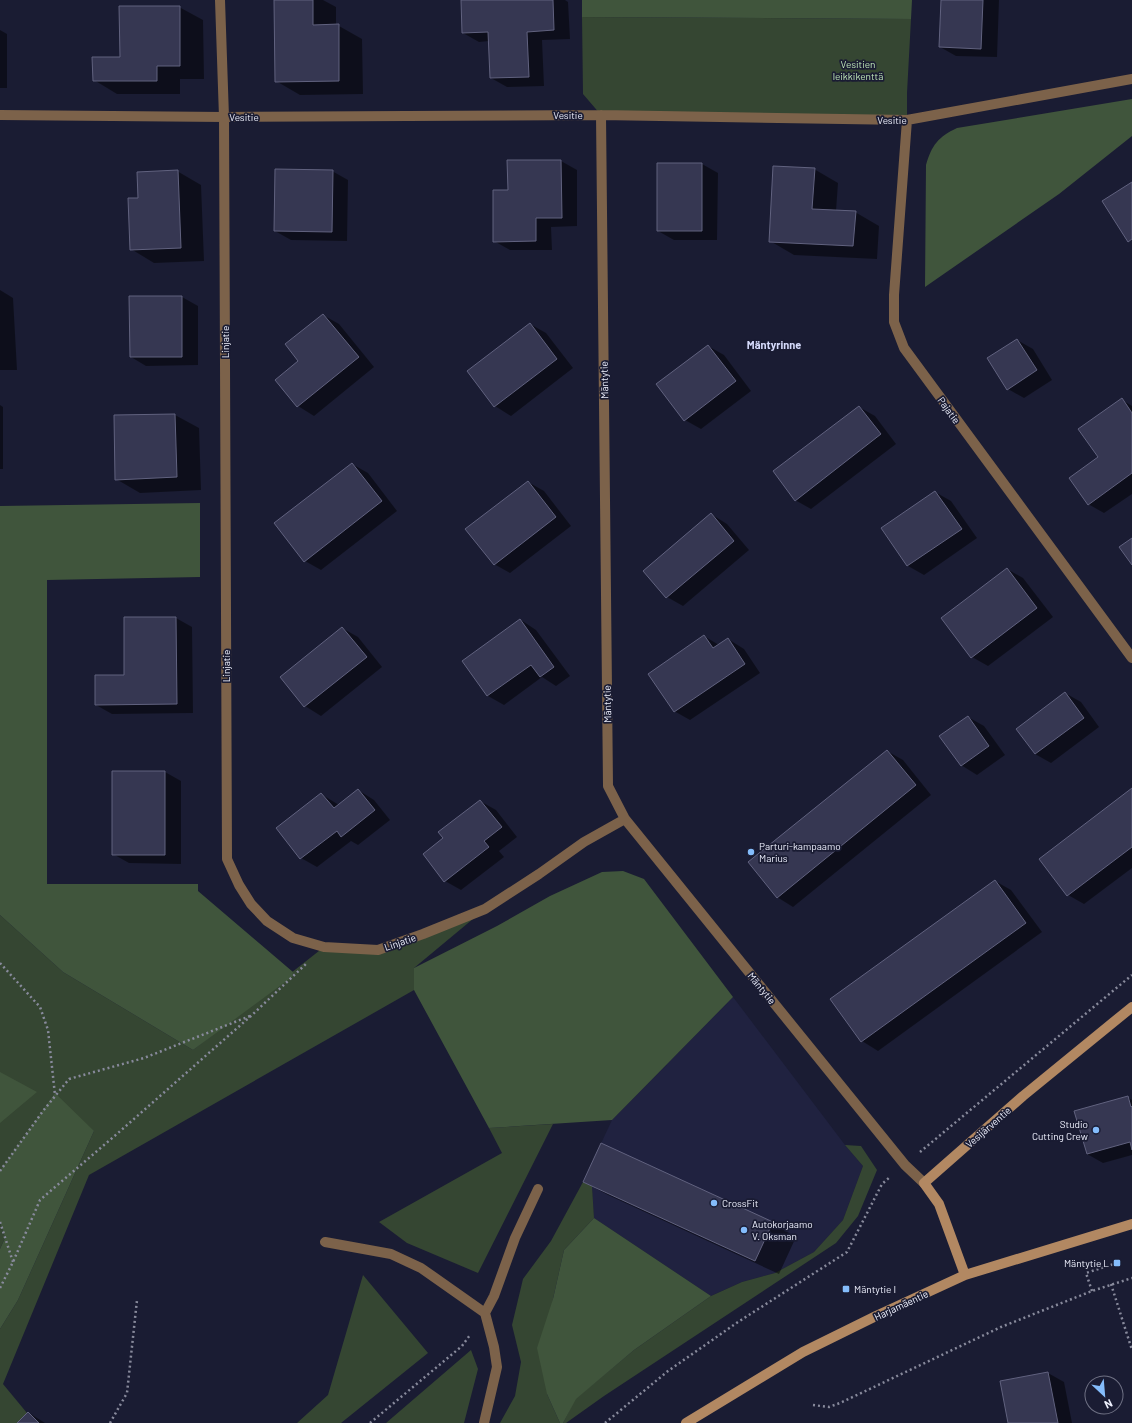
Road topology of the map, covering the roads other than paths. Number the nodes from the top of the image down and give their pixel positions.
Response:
1 (220, 0) edge
2 (1132, 79) edge
3 (0, 115) edge
4 (601, 115) junction
5 (224, 117) junction
6 (907, 120) junction
7 (1132, 658) edge
8 (625, 819) junction
9 (1132, 1007) edge
10 (924, 1183) junction
11 (538, 1189) dead end
12 (1132, 1224) edge
13 (325, 1242) dead end
14 (965, 1275) junction
15 (485, 1313) junction
16 (484, 1423) edge
17 (686, 1423) edge

1 - 5 street, Linjatie
2 - 6 street, Vesitie
3 - 5 street, Vesitie
4 - 5 street, Vesitie
4 - 6 street, Vesitie
4 - 8 street, Mäntytie
5 - 8 street, Linjatie
6 - 7 street, Pajatie
8 - 10 street, Mäntytie
9 - 10 street, Vesijärventie
10 - 14 street
11 - 15 street
12 - 14 street, Harjamäentie
13 - 15 street
14 - 17 street, Harjamäentie
15 - 16 street

